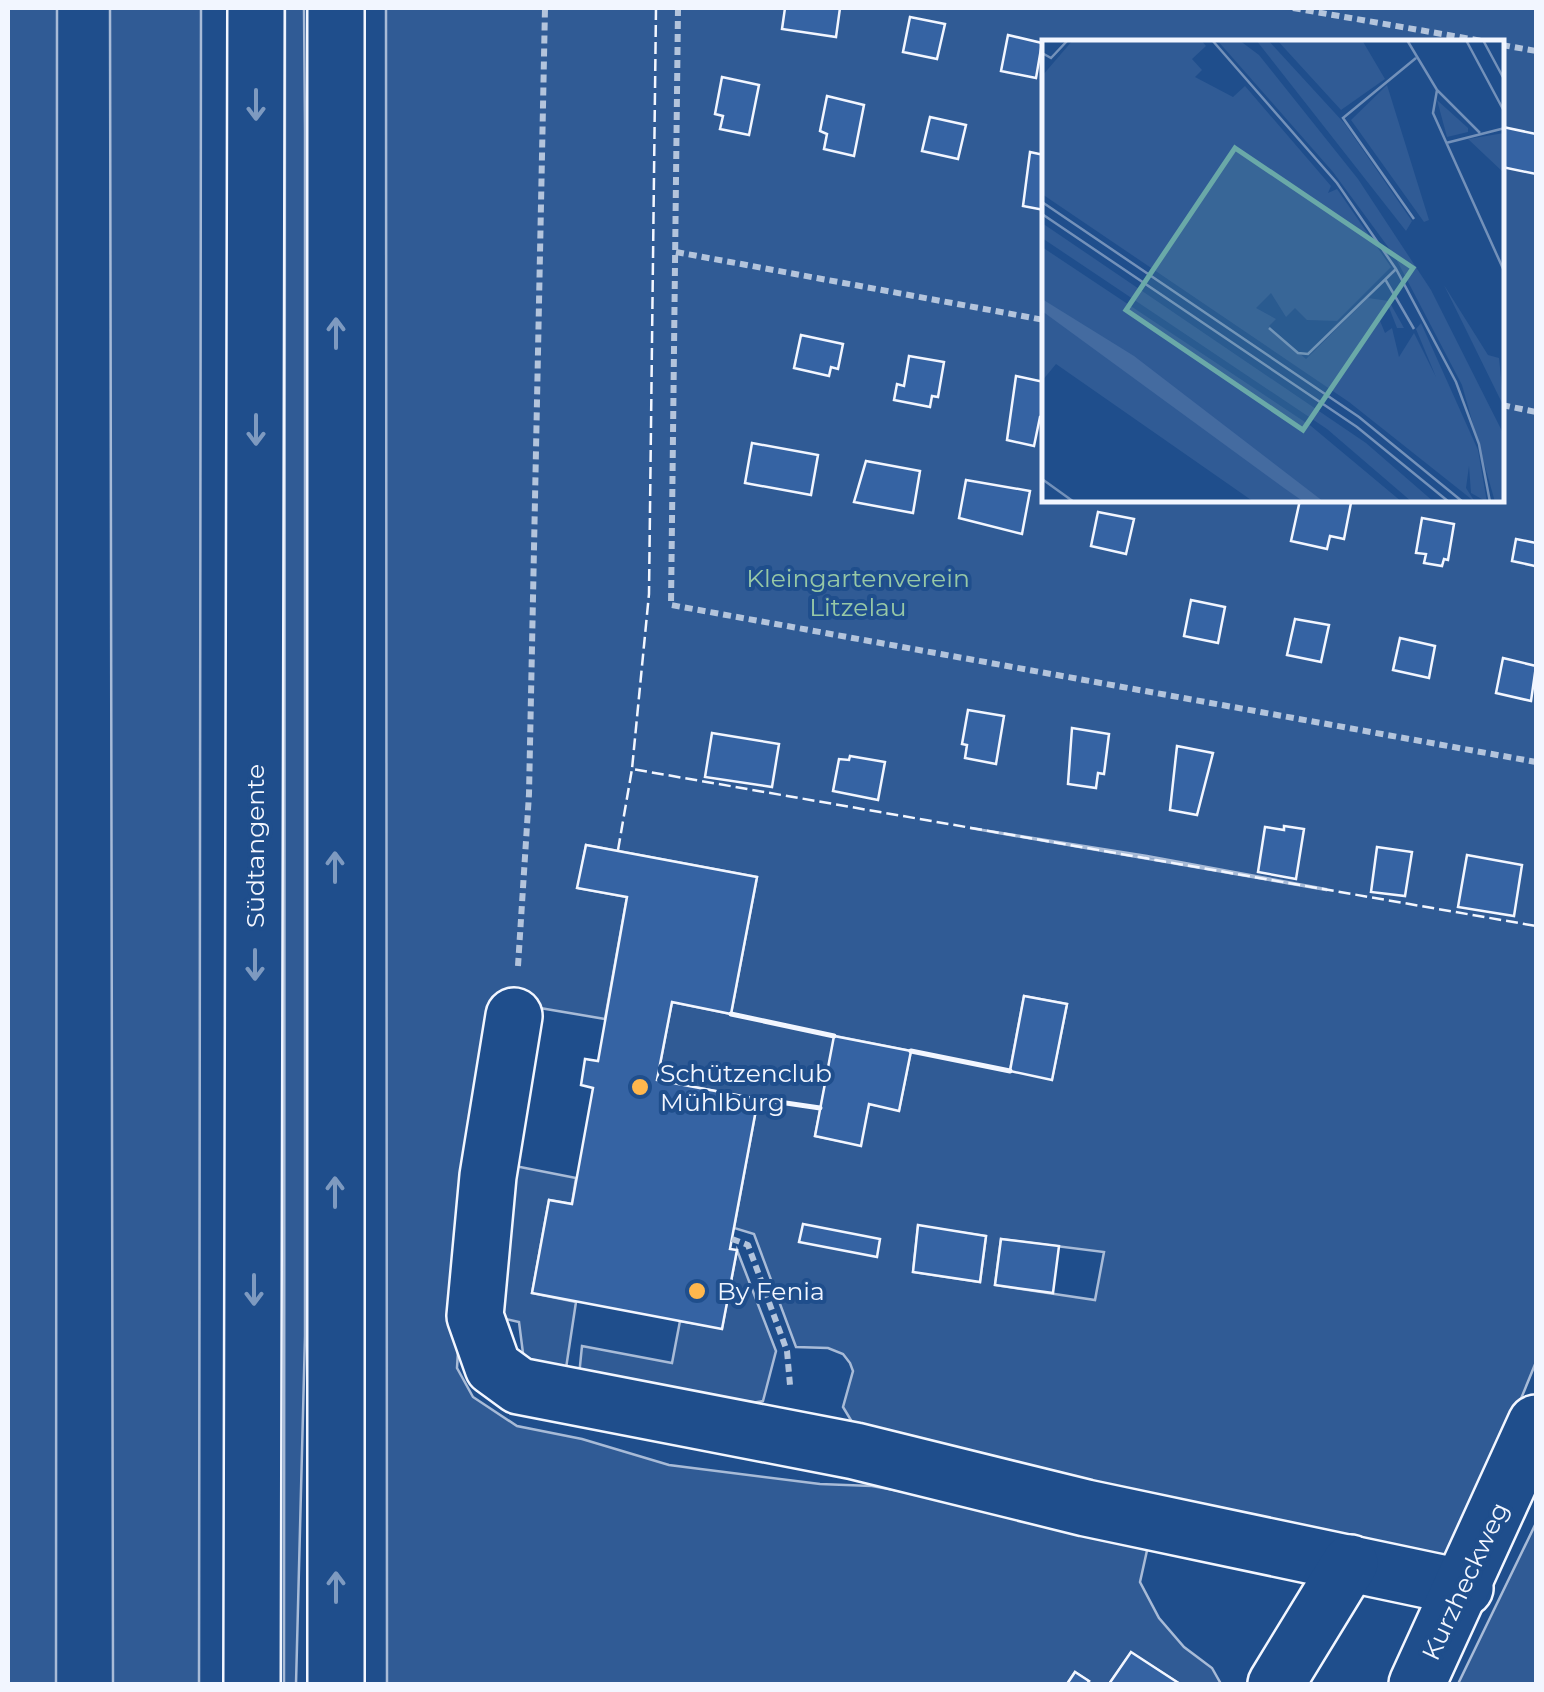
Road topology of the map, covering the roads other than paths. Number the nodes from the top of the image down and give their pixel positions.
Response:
1 (256, 8) edge
2 (336, 8) edge
3 (514, 1016) road end
4 (1536, 1423) edge
5 (1350, 1564) junction
6 (1464, 1588) junction
7 (252, 1684) edge
8 (336, 1684) edge
9 (1276, 1684) edge
10 (1418, 1684) edge

1 -> 7 main road, Südtangente
8 -> 2 main road
3 - 5 main road
4 - 6 main road, Kurzheckweg
5 - 6 main road
5 - 9 main road
6 - 10 main road, Kurzheckweg

